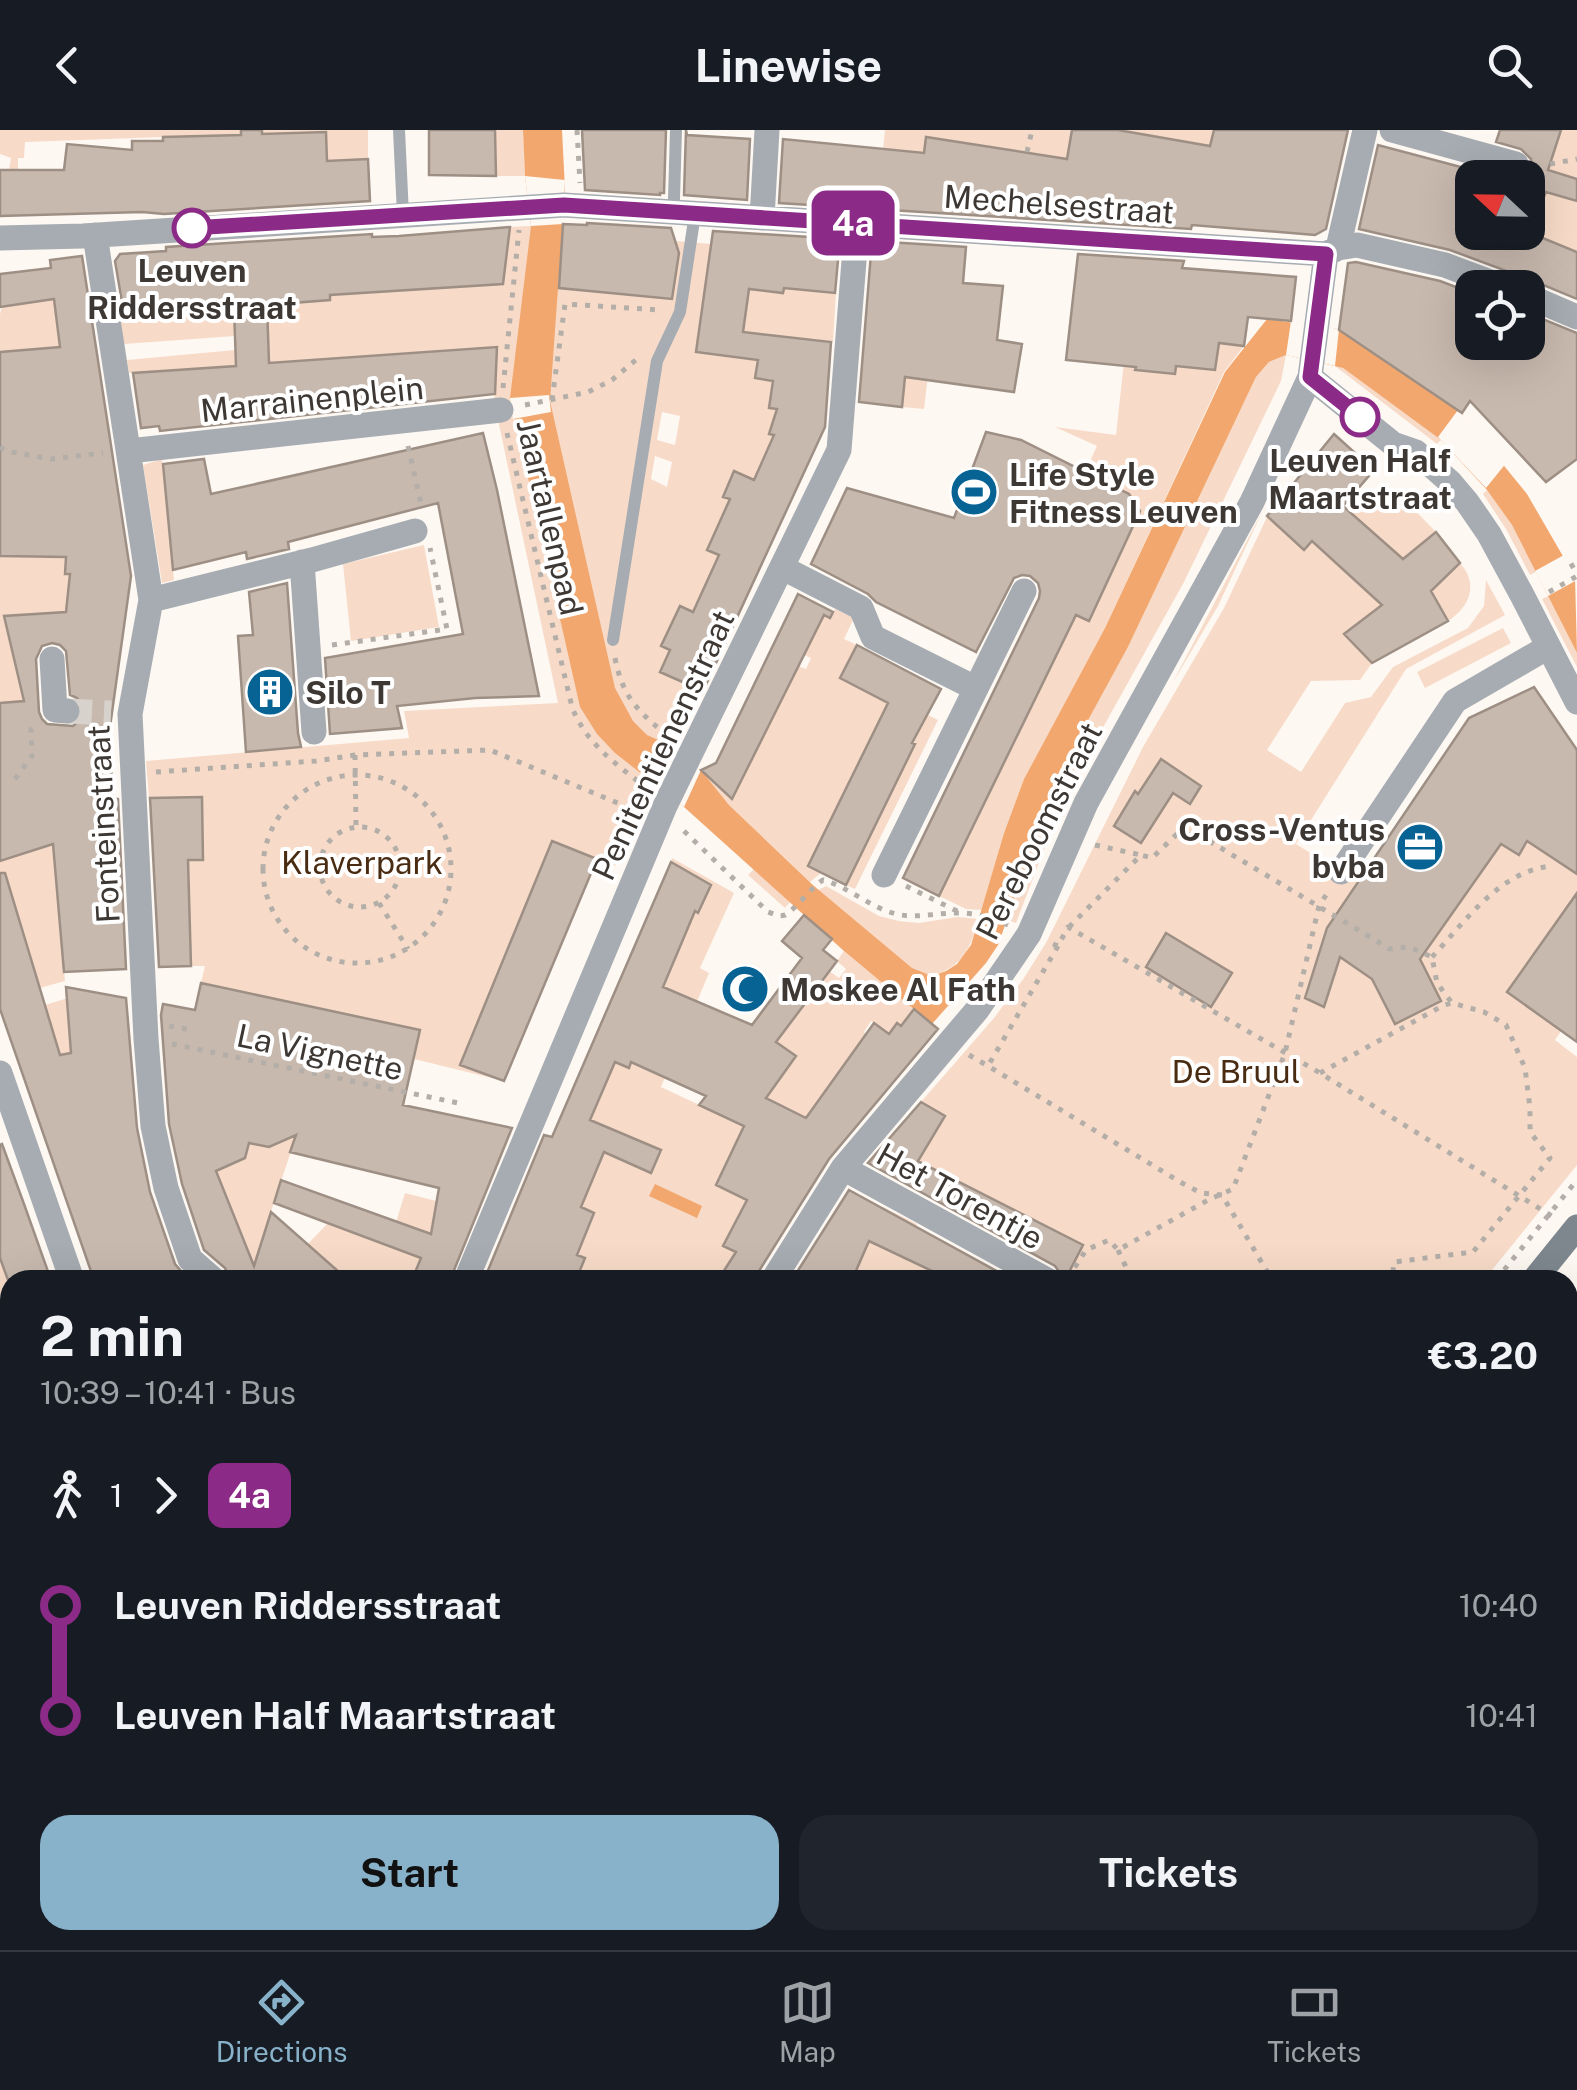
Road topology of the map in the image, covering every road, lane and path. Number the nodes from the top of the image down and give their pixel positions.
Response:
1 (399, 130) edge
2 (577, 130) edge
3 (676, 130) edge
4 (767, 130) edge
5 (1032, 130) edge
6 (1366, 130) edge
7 (1392, 130) edge
8 (1027, 152) dead end
9 (1577, 158) edge
10 (1501, 160) edge
11 (1550, 164) dead end
12 (572, 205) junction
13 (685, 206) junction
14 (403, 215) junction
15 (524, 215) junction
16 (762, 218) junction
17 (857, 223) junction
18 (95, 234) junction
19 (0, 238) edge
20 (1332, 251) junction
21 (1460, 270) edge
22 (1545, 303) edge
23 (680, 312) junction
24 (1577, 317) edge
25 (670, 331) junction
26 (1311, 369) junction
27 (551, 401) junction
28 (506, 409) junction
29 (0, 448) edge
30 (122, 451) junction
31 (411, 457) dead end
32 (422, 526) junction
33 (302, 562) junction
34 (783, 568) junction
35 (1576, 577) edge
36 (1024, 591) dead end
37 (1546, 593) dead end
38 (151, 600) junction
39 (614, 640) joint
40 (319, 647) dead end
41 (1548, 647) junction
42 (52, 659) dead end
43 (976, 688) junction
44 (1577, 702) edge
45 (61, 710) joint
46 (314, 732) dead end
47 (689, 755) junction
48 (356, 756) junction
49 (132, 774) junction
50 (356, 774) junction
51 (15, 779) dead end
52 (658, 792) junction
53 (649, 816) dead end
54 (356, 827) junction
55 (684, 831) dead end
56 (1090, 844) dead end
57 (1141, 855) junction
58 (1552, 866) dead end
59 (1341, 872) dead end
60 (884, 875) joint
61 (379, 903) junction
62 (1319, 906) junction
63 (962, 913) junction
64 (1006, 924) dead end
65 (1068, 927) junction
66 (1046, 941) dead end
67 (1058, 946) junction
68 (408, 948) junction
69 (1432, 956) junction
70 (1452, 1003) junction
71 (167, 1043) dead end
72 (962, 1051) dead end
73 (1285, 1053) junction
74 (988, 1066) junction
75 (1320, 1073) junction
76 (0, 1074) edge
77 (464, 1104) dead end
78 (842, 1168) junction
79 (1577, 1180) edge
80 (1222, 1195) junction
81 (1519, 1196) junction
82 (1544, 1212) dead end
83 (1576, 1229) edge
84 (1118, 1250) junction
85 (69, 1270) edge
86 (203, 1270) edge
87 (470, 1270) edge
88 (778, 1270) edge
89 (1029, 1270) edge
90 (1073, 1270) edge
91 (1127, 1270) edge
92 (1266, 1270) edge
93 (1393, 1270) edge
94 (1504, 1270) edge
95 (1542, 1270) edge

1 - 14 lane
2 - 12 path
3 - 13 lane
4 - 16 street
5 - 8 path
6 - 20 street, Pereboomstraat
7 - 10 street
9 - 11 path
12 - 13 street, Mechelsestraat
12 - 15 street, Mechelsestraat
13 - 16 street, Mechelsestraat
13 - 23 lane
14 - 15 street, Mechelsestraat
14 - 18 street, Mechelsestraat
15 - 28 path, Jaartallenpad
16 - 17 street, Mechelsestraat
17 - 20 street, Mechelsestraat
17 - 34 street, Penitentienenstraat
18 - 19 street, Mechelsestraat
18 - 30 street, Fonteinstraat
20 - 21 street, Mechelsestraat
20 - 26 street, Pereboomstraat
22 - 24 street
23 - 25 lane
23 - 27 path
25 - 27 path, Jaartallenpad
25 - 39 lane
26 - 41 street
26 - 78 street, Pereboomstraat
27 - 28 path, Jaartallenpad
28 - 30 street, Marrainenplein
28 - 52 path, Jaartallenpad
29 - 30 path
30 - 38 street, Fonteinstraat
31 - 32 path
32 - 33 street
32 - 40 path
33 - 38 street
33 - 46 street
34 - 43 street
34 - 47 street, Penitentienenstraat
35 - 37 path
36 - 43 street
38 - 49 street, Fonteinstraat
39 - 47 path
41 - 44 street
41 - 59 street
42 - 45 street
43 - 60 street
45 - 51 path
47 - 52 street, Penitentienenstraat
48 - 49 path
48 - 50 path
48 - 53 path
49 - 86 street, Fonteinstraat
50 - 54 path
50 - 68 path
50 - 68 path
52 - 87 street, Penitentienenstraat
54 - 61 path
54 - 61 path
55 - 63 path
56 - 57 path
57 - 62 path
57 - 65 path
58 - 69 path
60 - 63 path
61 - 68 path
62 - 69 path
62 - 73 path
63 - 64 path
65 - 67 path
65 - 73 path
66 - 67 path
67 - 74 path
69 - 70 path
70 - 75 path
70 - 81 path
71 - 77 path, La Vignette
72 - 74 path
73 - 75 path
73 - 80 path
74 - 80 path
75 - 81 path
76 - 85 street
78 - 88 street, Pereboomstraat
78 - 89 street, Het Torentje
79 - 94 path
80 - 84 path
80 - 92 path
81 - 82 path
81 - 93 path
83 - 95 street
84 - 90 path
84 - 91 path

